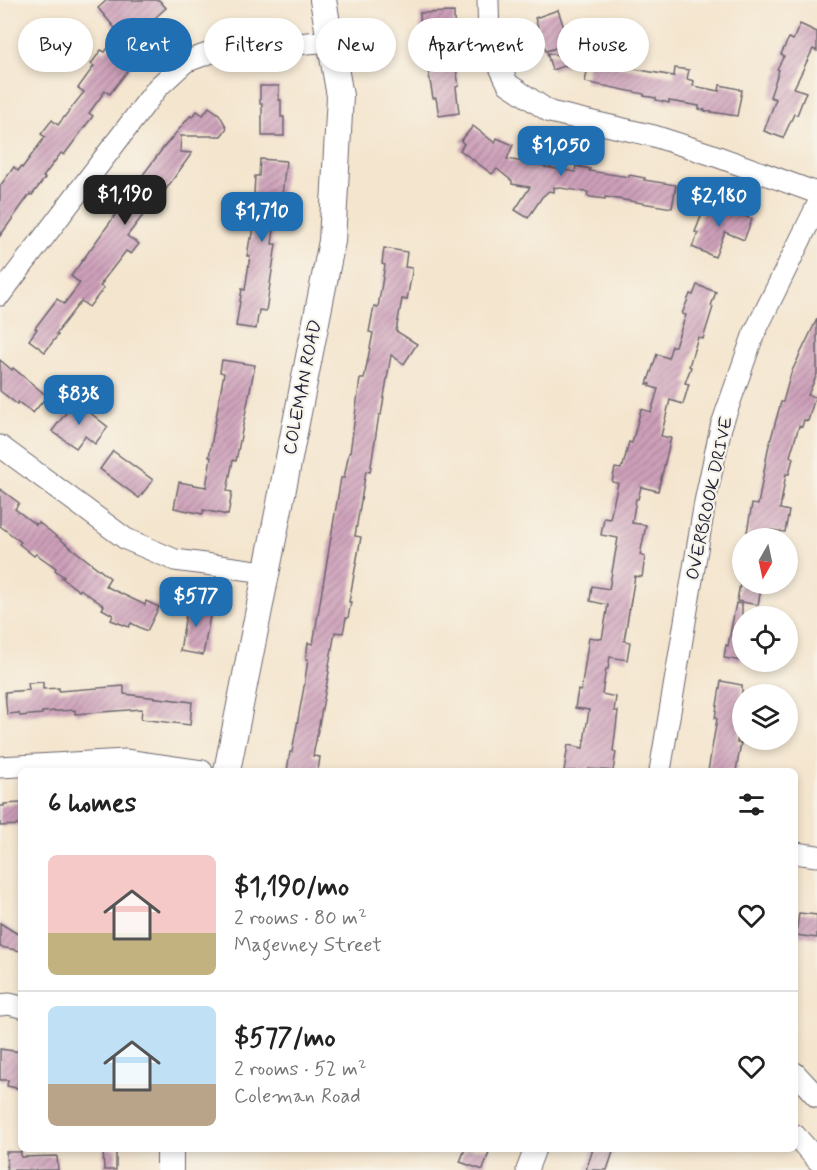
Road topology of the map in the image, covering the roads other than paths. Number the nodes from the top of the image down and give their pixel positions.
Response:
1 (323, 0) edge
2 (488, 0) edge
3 (327, 18) edge
4 (316, 42) edge
5 (336, 72) edge
6 (817, 193) edge
7 (817, 206) edge
8 (0, 295) edge
9 (0, 446) edge
10 (265, 572) junction
11 (0, 768) edge
12 (181, 768) edge
13 (227, 768) edge
14 (661, 768) edge
15 (798, 853) edge
16 (817, 856) edge
17 (0, 1005) edge
18 (18, 1006) edge
19 (798, 1076) edge
20 (817, 1097) edge
21 (798, 1138) edge
22 (170, 1152) edge
23 (534, 1152) edge
24 (817, 1160) edge
25 (170, 1170) edge
26 (527, 1170) edge

1 - 3 main road, COLEMAN ROAD
2 - 6 street
4 - 8 street
5 - 10 main road, COLEMAN ROAD
7 - 14 street, OVERBROOK DRIVE
9 - 10 street
10 - 13 main road, COLEMAN ROAD
11 - 12 street
15 - 16 street
17 - 18 street
19 - 20 street
21 - 24 street
22 - 25 main road
23 - 26 street

